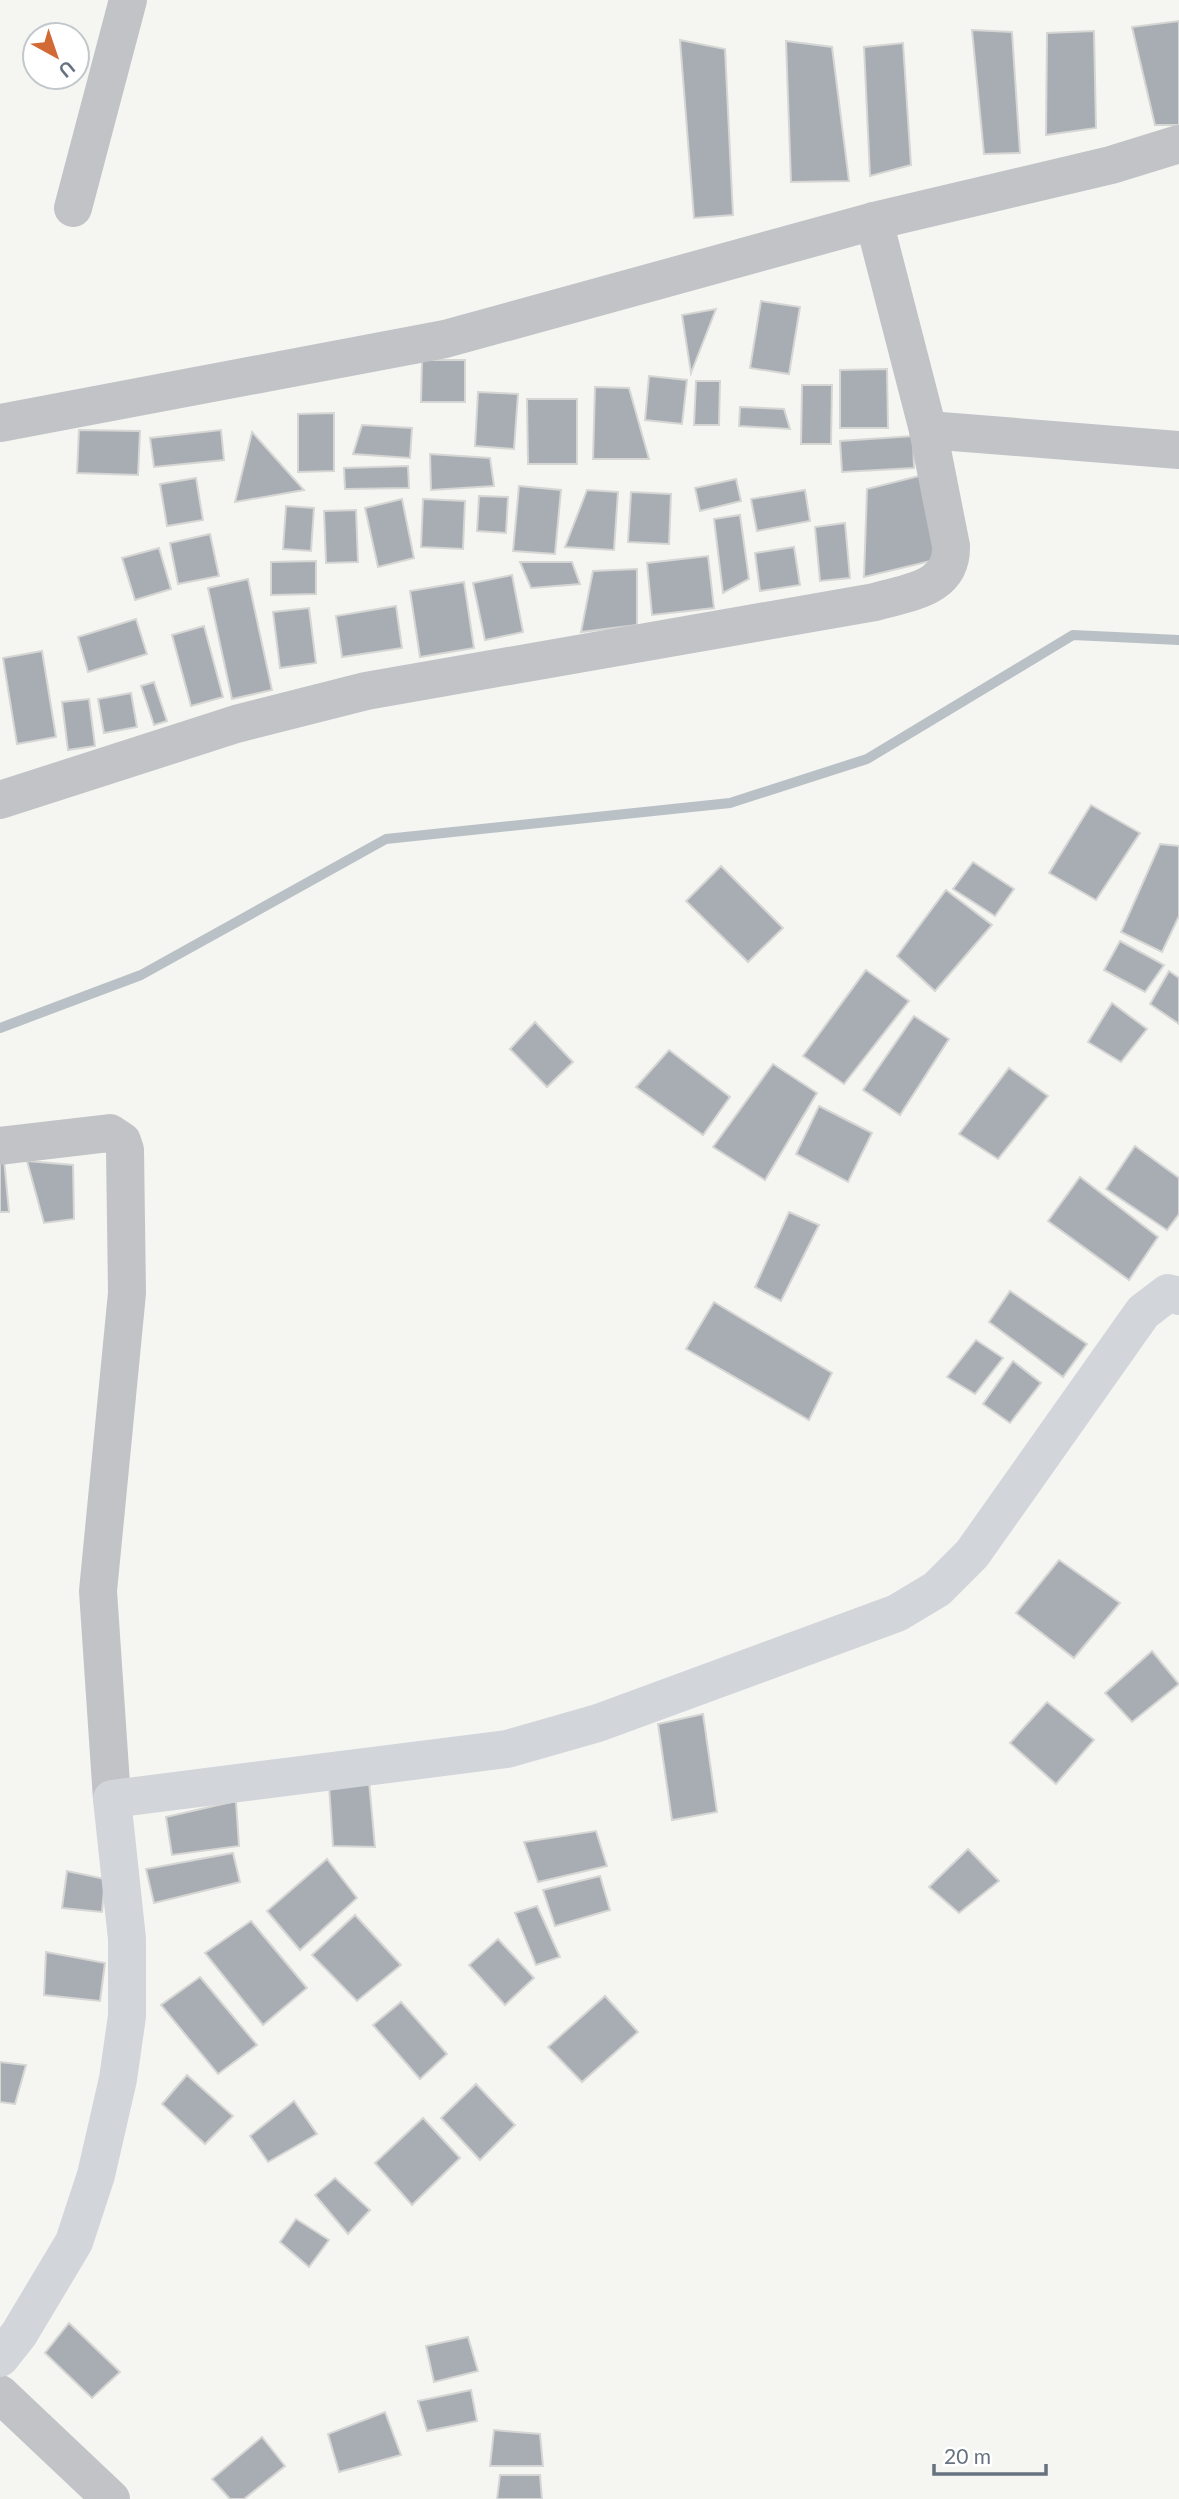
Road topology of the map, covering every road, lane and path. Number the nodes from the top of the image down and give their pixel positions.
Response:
1 (128, 0) edge
2 (1179, 144) edge
3 (74, 208) dead end
4 (874, 221) junction
5 (0, 423) edge
6 (928, 430) junction
7 (1179, 450) edge
8 (0, 800) edge
9 (0, 1146) edge
10 (1175, 1286) edge
11 (112, 1799) junction
12 (0, 2358) edge
13 (0, 2394) edge
14 (111, 2499) edge

1 - 3 street
2 - 4 street
4 - 5 street
4 - 6 street
6 - 7 street
6 - 8 street
9 - 11 street
10 - 11 street
11 - 12 street
13 - 14 street

